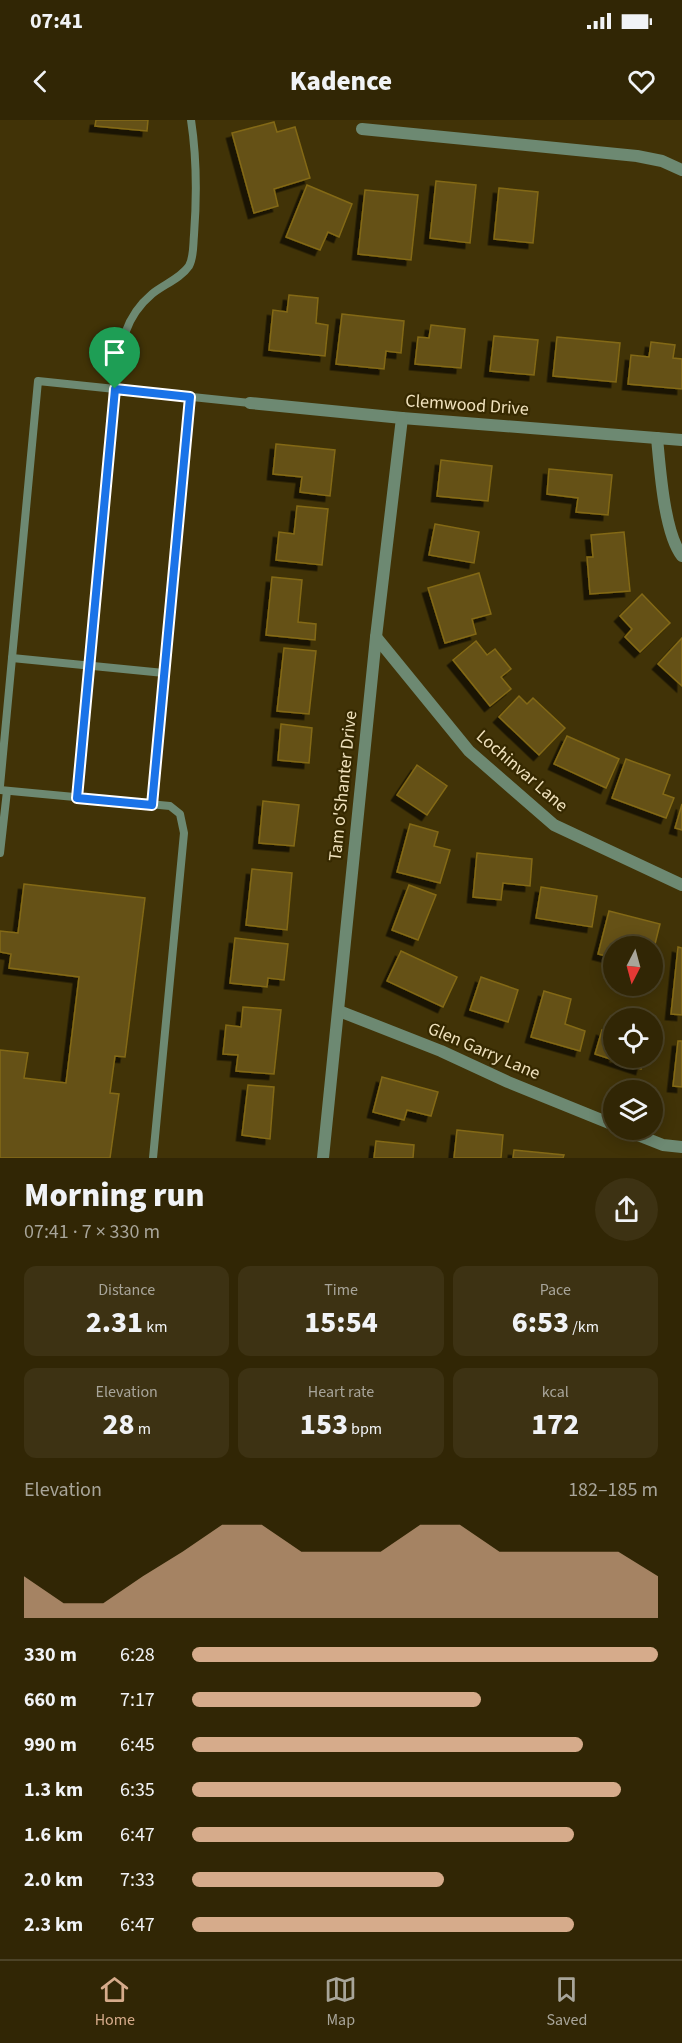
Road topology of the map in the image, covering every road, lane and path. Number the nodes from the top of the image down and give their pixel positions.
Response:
1 (191, 120) edge
2 (362, 129) dead end
3 (682, 170) edge
4 (115, 389) junction
5 (190, 397) junction
6 (250, 403) joint
7 (402, 418) junction
8 (657, 438) junction
9 (682, 440) edge
10 (682, 556) edge
11 (376, 637) junction
12 (12, 658) junction
13 (89, 665) junction
14 (164, 672) junction
15 (2, 789) edge
16 (77, 798) junction
17 (152, 805) junction
18 (0, 853) edge
19 (682, 885) edge
20 (339, 1011) junction
21 (603, 1121) edge
22 (650, 1140) edge
23 (682, 1147) edge
24 (153, 1158) edge
25 (324, 1158) edge

1 - 4 lane
2 - 3 street
4 - 5 lane
4 - 12 lane
4 - 13 lane
5 - 6 lane
5 - 14 lane
6 - 7 street, Clemwood Drive
7 - 8 street, Clemwood Drive
7 - 11 street, Tam o'Shanter Drive
8 - 9 street, Clemwood Drive
8 - 10 street
11 - 19 street, Lochinvar Lane
11 - 20 street, Tam o'Shanter Drive
12 - 13 lane
12 - 15 lane
13 - 14 lane
13 - 16 lane
14 - 17 lane
15 - 16 lane
15 - 18 lane
16 - 17 lane
17 - 24 lane
20 - 21 street, Glen Garry Lane
20 - 25 street, Tam o'Shanter Drive
22 - 23 street

